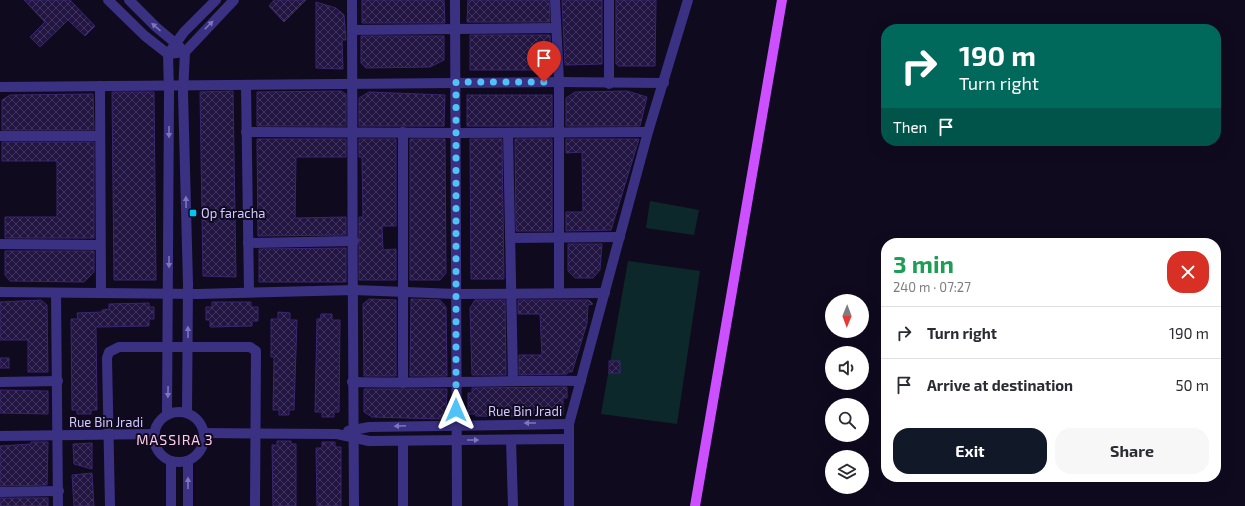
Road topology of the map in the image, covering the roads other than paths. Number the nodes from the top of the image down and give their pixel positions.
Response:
1 (108, 0) edge
2 (129, 0) edge
3 (216, 0) edge
4 (234, 0) edge
5 (352, 0) edge
6 (455, 0) edge
7 (555, 0) edge
8 (609, 0) edge
9 (688, 0) edge
10 (782, 0) edge
11 (556, 28) junction
12 (352, 30) junction
13 (455, 30) junction
14 (176, 42) junction
15 (184, 52) junction
16 (168, 54) junction
17 (456, 82) junction
18 (559, 82) junction
19 (664, 83) junction
20 (353, 84) junction
21 (609, 84) junction
22 (246, 85) junction
23 (100, 86) junction
24 (169, 86) junction
25 (183, 86) junction
26 (0, 87) edge
27 (246, 132) junction
28 (353, 132) junction
29 (403, 132) junction
30 (559, 132) junction
31 (648, 132) junction
32 (456, 133) junction
33 (508, 133) junction
34 (0, 136) edge
35 (100, 136) junction
36 (560, 237) junction
37 (620, 237) junction
38 (510, 238) junction
39 (354, 241) junction
40 (248, 243) junction
41 (0, 244) edge
42 (100, 246) junction
43 (354, 290) junction
44 (0, 292) edge
45 (249, 292) junction
46 (404, 292) junction
47 (559, 292) junction
48 (102, 293) junction
49 (511, 293) junction
50 (604, 293) junction
51 (56, 294) junction
52 (168, 294) junction
53 (188, 294) junction
54 (456, 294) junction
55 (168, 348) junction
56 (188, 348) junction
57 (513, 380) junction
58 (58, 381) junction
59 (581, 381) junction
60 (0, 382) edge
61 (352, 382) junction
62 (456, 382) junction
63 (403, 384) junction
64 (187, 413) junction
65 (168, 415) junction
66 (457, 424) junction
67 (569, 424) junction
68 (204, 433) junction
69 (255, 433) junction
70 (154, 434) junction
71 (353, 434) junction
72 (58, 435) junction
73 (109, 435) junction
74 (0, 436) edge
75 (568, 439) junction
76 (456, 440) junction
77 (512, 440) junction
78 (403, 441) junction
79 (171, 461) junction
80 (188, 461) junction
81 (59, 491) junction
82 (0, 492) edge
83 (58, 506) edge
84 (110, 506) edge
85 (171, 506) edge
86 (188, 506) edge
87 (255, 506) edge
88 (354, 506) edge
89 (404, 506) edge
90 (457, 506) edge
91 (513, 506) edge
92 (569, 506) edge
93 (696, 506) edge

1 - 16 street
14 -> 2 street
3 - 14 street
15 -> 4 street
5 - 12 street
6 - 13 street
7 - 11 street
8 - 21 street
9 - 19 street
10 - 93 main road
11 - 13 street
11 - 18 street
12 - 13 street
12 - 20 street
13 - 17 street
14 - 15 street
14 - 16 street
15 - 16 street
15 - 25 street
16 - 24 street
17 - 18 street
17 - 20 street
17 - 32 street
18 - 21 street
18 - 30 street
19 - 21 street
19 - 31 street
20 - 22 street
20 - 28 street
22 - 25 street
22 - 27 street
23 - 24 street
23 - 26 street
23 - 35 street
24 - 25 street
24 -> 52 street
53 -> 25 street
27 - 28 street
27 - 40 street
28 - 29 street
28 - 39 street
29 - 32 street
29 - 46 street
30 - 31 street
30 - 33 street
30 - 36 street
31 - 37 street
32 - 33 street
32 - 54 street
33 - 38 street
34 - 35 street
35 - 42 street
36 - 37 street
36 - 38 street
36 - 47 street
37 - 50 street
38 - 49 street
39 - 40 street
39 - 43 street
40 - 45 street
41 - 42 street
42 - 48 street
43 - 45 street
43 - 46 street
43 - 61 street
44 - 51 street
45 - 53 street
46 - 54 street
46 - 63 street
47 - 49 street
47 - 50 street
48 - 51 street
48 - 52 street
49 - 54 street
49 - 57 street
50 - 59 street
51 - 58 street
52 - 53 street
52 - 55 street
56 -> 53 street
54 - 62 street
55 - 56 street
55 -> 65 street
55 - 73 street
56 - 64 street
56 - 69 street
57 - 59 street
57 - 62 street
58 - 60 street
58 - 72 street
59 - 67 street
61 - 63 street
61 - 71 street
62 - 63 street
62 - 66 street
64 - 65 street
64 - 68 street
65 - 70 street
67 -> 66 street, Rue Bin Jradi
66 -> 71 street, Rue Bin Jradi
66 - 76 street
67 - 75 street
68 - 69 street, Rue Bin Jradi
68 - 80 street
69 - 71 street, Rue Bin Jradi
69 - 87 street
70 - 73 street, Rue Bin Jradi
70 - 79 street
71 - 78 street, Rue Bin Jradi
71 - 88 street
72 - 73 street, Rue Bin Jradi
72 - 74 street, Rue Bin Jradi
72 - 81 street
73 - 84 street
75 - 77 street, Rue Bin Jradi
75 - 92 street
76 -> 77 street, Rue Bin Jradi
76 - 78 street, Rue Bin Jradi
76 - 90 street
77 - 91 street
78 - 89 street
79 - 80 street
79 - 85 street
86 -> 80 street
81 - 82 street
81 - 83 street

